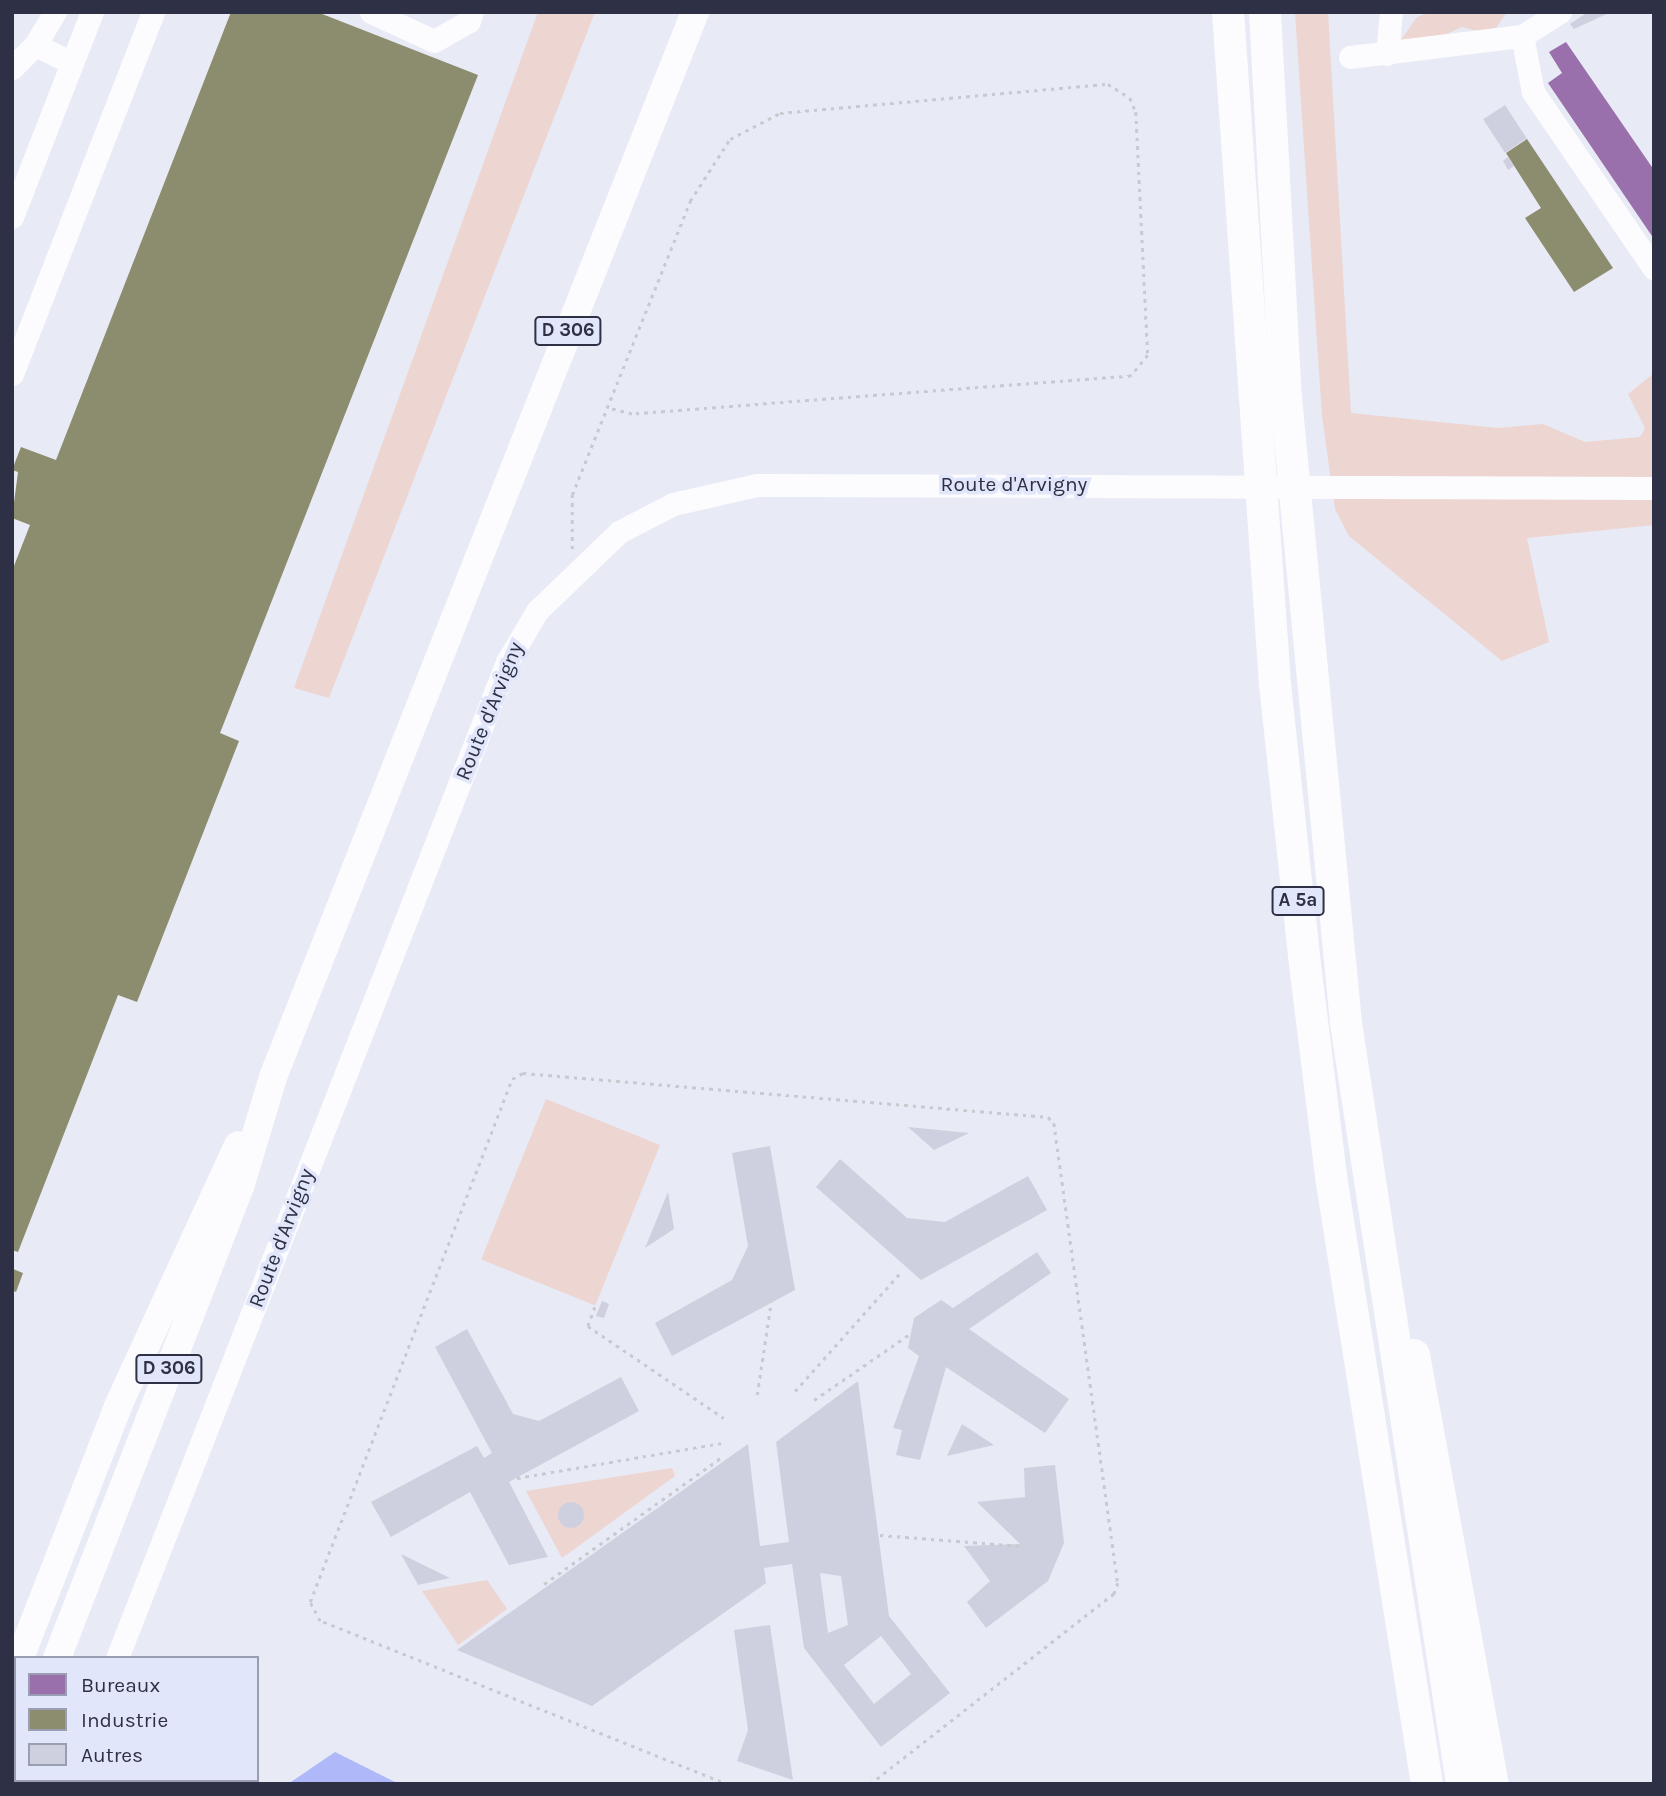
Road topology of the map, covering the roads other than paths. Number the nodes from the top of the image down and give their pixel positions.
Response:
1 (55, 12) edge
2 (92, 12) edge
3 (153, 12) edge
4 (472, 12) edge
5 (695, 12) edge
6 (1228, 12) edge
7 (1265, 12) edge
8 (1391, 12) edge
9 (1560, 12) edge
10 (379, 14) edge
11 (1522, 36) junction
12 (35, 45) junction
13 (1387, 54) junction
14 (1350, 57) dead end
15 (72, 63) junction
16 (12, 68) edge
17 (12, 217) edge
18 (1654, 269) edge
19 (12, 374) edge
20 (1654, 488) edge
21 (273, 1077) junction
22 (1366, 1168) junction
23 (21, 1656) edge
24 (58, 1656) edge
25 (118, 1656) edge
26 (1427, 1784) edge
27 (1462, 1784) edge
28 (1493, 1784) edge

1 - 12 street
2 - 15 street
3 - 19 street
4 - 10 street
5 - 21 main road, D 306
6 - 26 highway, A 5a
7 - 22 highway, A 5a
8 - 13 street
9 - 11 street
11 - 13 street
11 - 18 street
12 - 15 street
12 - 16 street
13 - 14 street
15 - 17 street
20 - 25 street, Route d'Arvigny
21 - 23 main road, D 306
21 - 24 main road, D 306
22 - 27 highway, A 5a
22 - 28 highway

